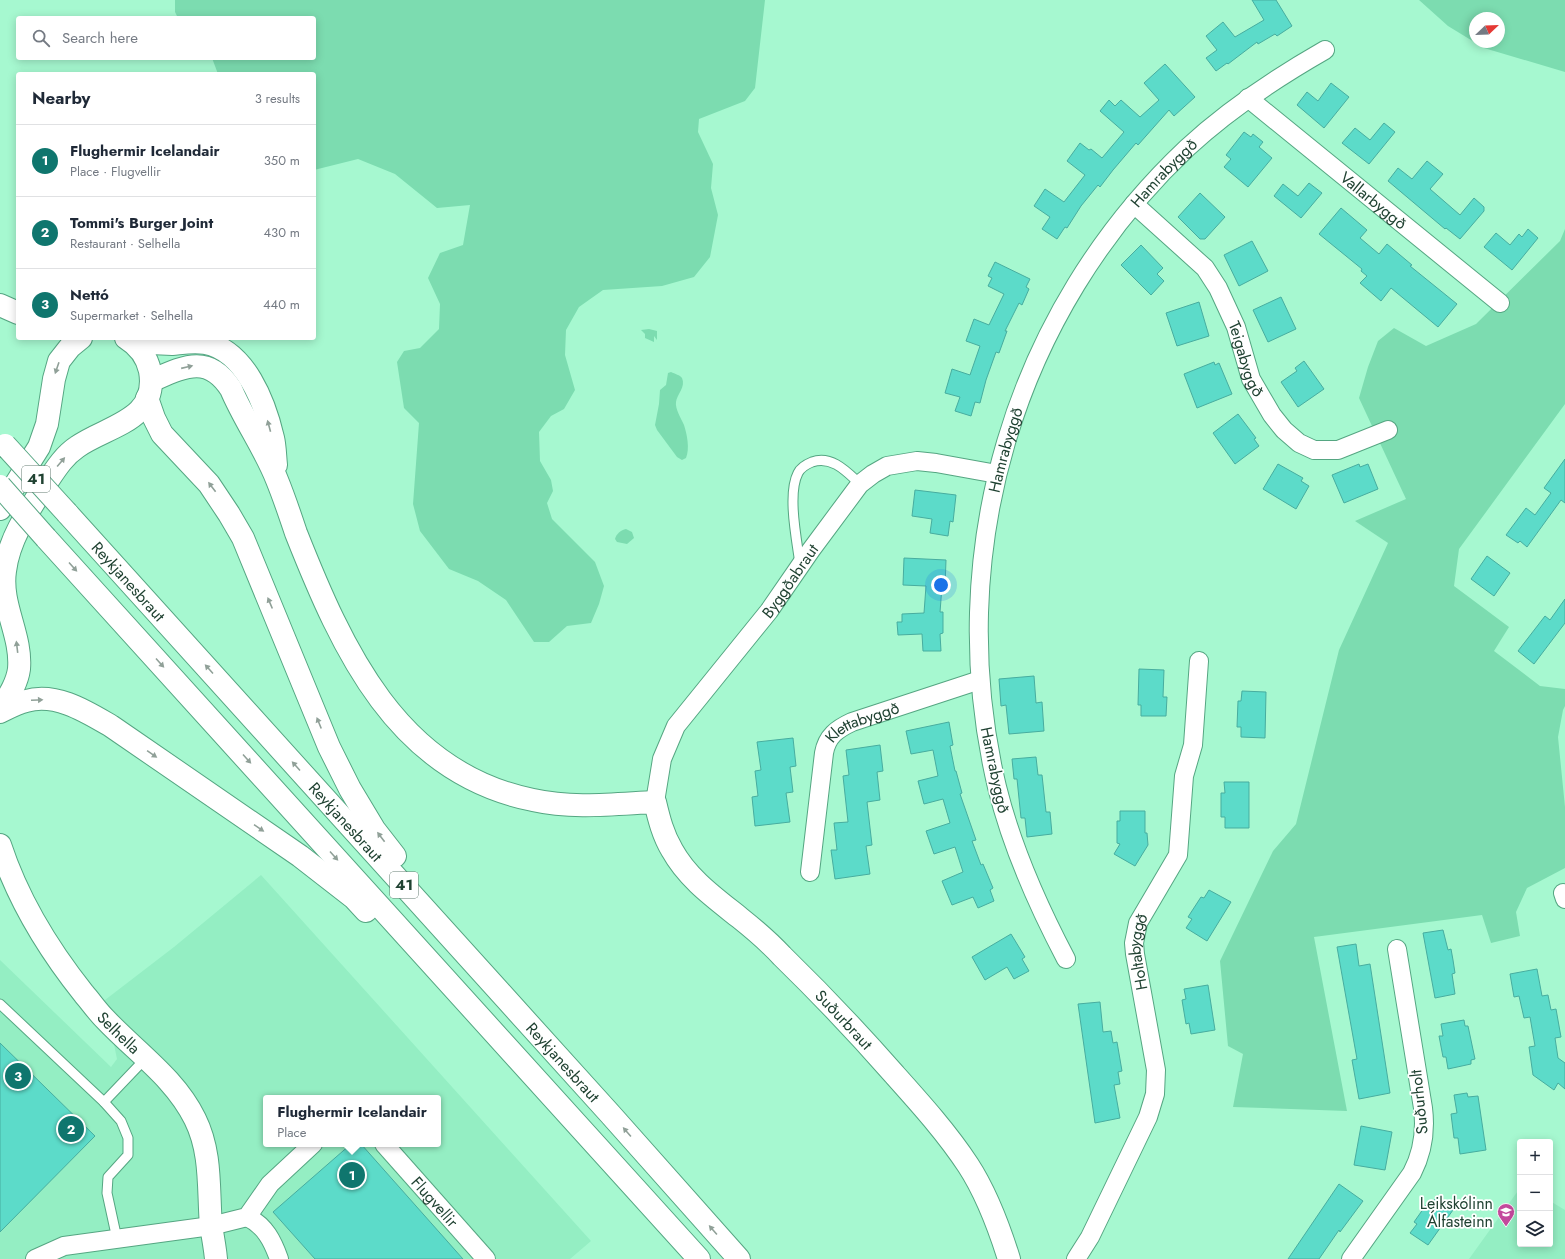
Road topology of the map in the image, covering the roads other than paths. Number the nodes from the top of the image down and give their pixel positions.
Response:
1 (1325, 50) dead end
2 (1248, 98) junction
3 (1134, 204) junction
4 (1500, 303) dead end
5 (0, 305) edge
6 (16, 311) edge
7 (79, 340) edge
8 (129, 340) edge
9 (149, 390) junction
10 (1388, 430) dead end
11 (3, 442) edge
12 (997, 474) junction
13 (277, 478) junction
14 (860, 484) junction
15 (0, 486) edge
16 (0, 509) edge
17 (801, 566) junction
18 (1199, 660) dead end
19 (980, 680) junction
20 (0, 711) edge
21 (655, 802) junction
22 (0, 844) edge
23 (810, 872) dead end
24 (1397, 950) dead end
25 (1066, 959) dead end
26 (0, 1004) edge
27 (146, 1058) junction
28 (104, 1102) junction
29 (611, 1115) junction
30 (311, 1147) edge
31 (387, 1147) edge
32 (639, 1193) junction
33 (247, 1217) junction
34 (212, 1226) junction
35 (116, 1239) junction
36 (35, 1259) edge
37 (216, 1259) edge
38 (279, 1259) edge
39 (486, 1259) edge
40 (699, 1259) edge
41 (739, 1259) edge
42 (1009, 1259) edge
43 (1076, 1259) edge
44 (1351, 1259) edge

1 - 2 street, Hamrabyggð
2 - 3 street, Hamrabyggð
2 - 4 street, Vallarbyggð
3 - 10 street, Teigabyggð
3 - 12 street, Hamrabyggð
5 - 6 main road
7 -> 16 main road
8 - 9 main road
13 -> 8 main road
9 -> 13 main road
20 -> 9 main road
29 -> 9 main road
29 -> 11 main road, Reykjanesbraut / 41, bridge
12 - 14 street, Byggðabraut
12 - 19 street, Hamrabyggð
13 - 21 main road
14 - 17 street, Byggðabraut
14 - 17 lane
15 -> 32 main road, Reykjanesbraut / 41, bridge
17 - 21 street, Byggðabraut
18 - 43 street, Holtabyggð
19 - 23 street, Klettabyggð
19 - 25 street, Hamrabyggð
20 -> 32 main road
21 - 42 main road, Suðurbraut
22 - 27 main road, Selhella
24 - 44 street, Suðurholt
26 - 28 lane
27 - 28 lane
27 - 34 main road, Selhella
28 - 35 lane
41 -> 29 main road, Reykjanesbraut / 41
30 - 33 street
31 - 39 street, Flugvellir
32 - 40 main road, Reykjanesbraut / 41
33 - 34 street
33 - 38 street
34 - 35 street
34 - 37 main road, Selhella
35 - 36 street

